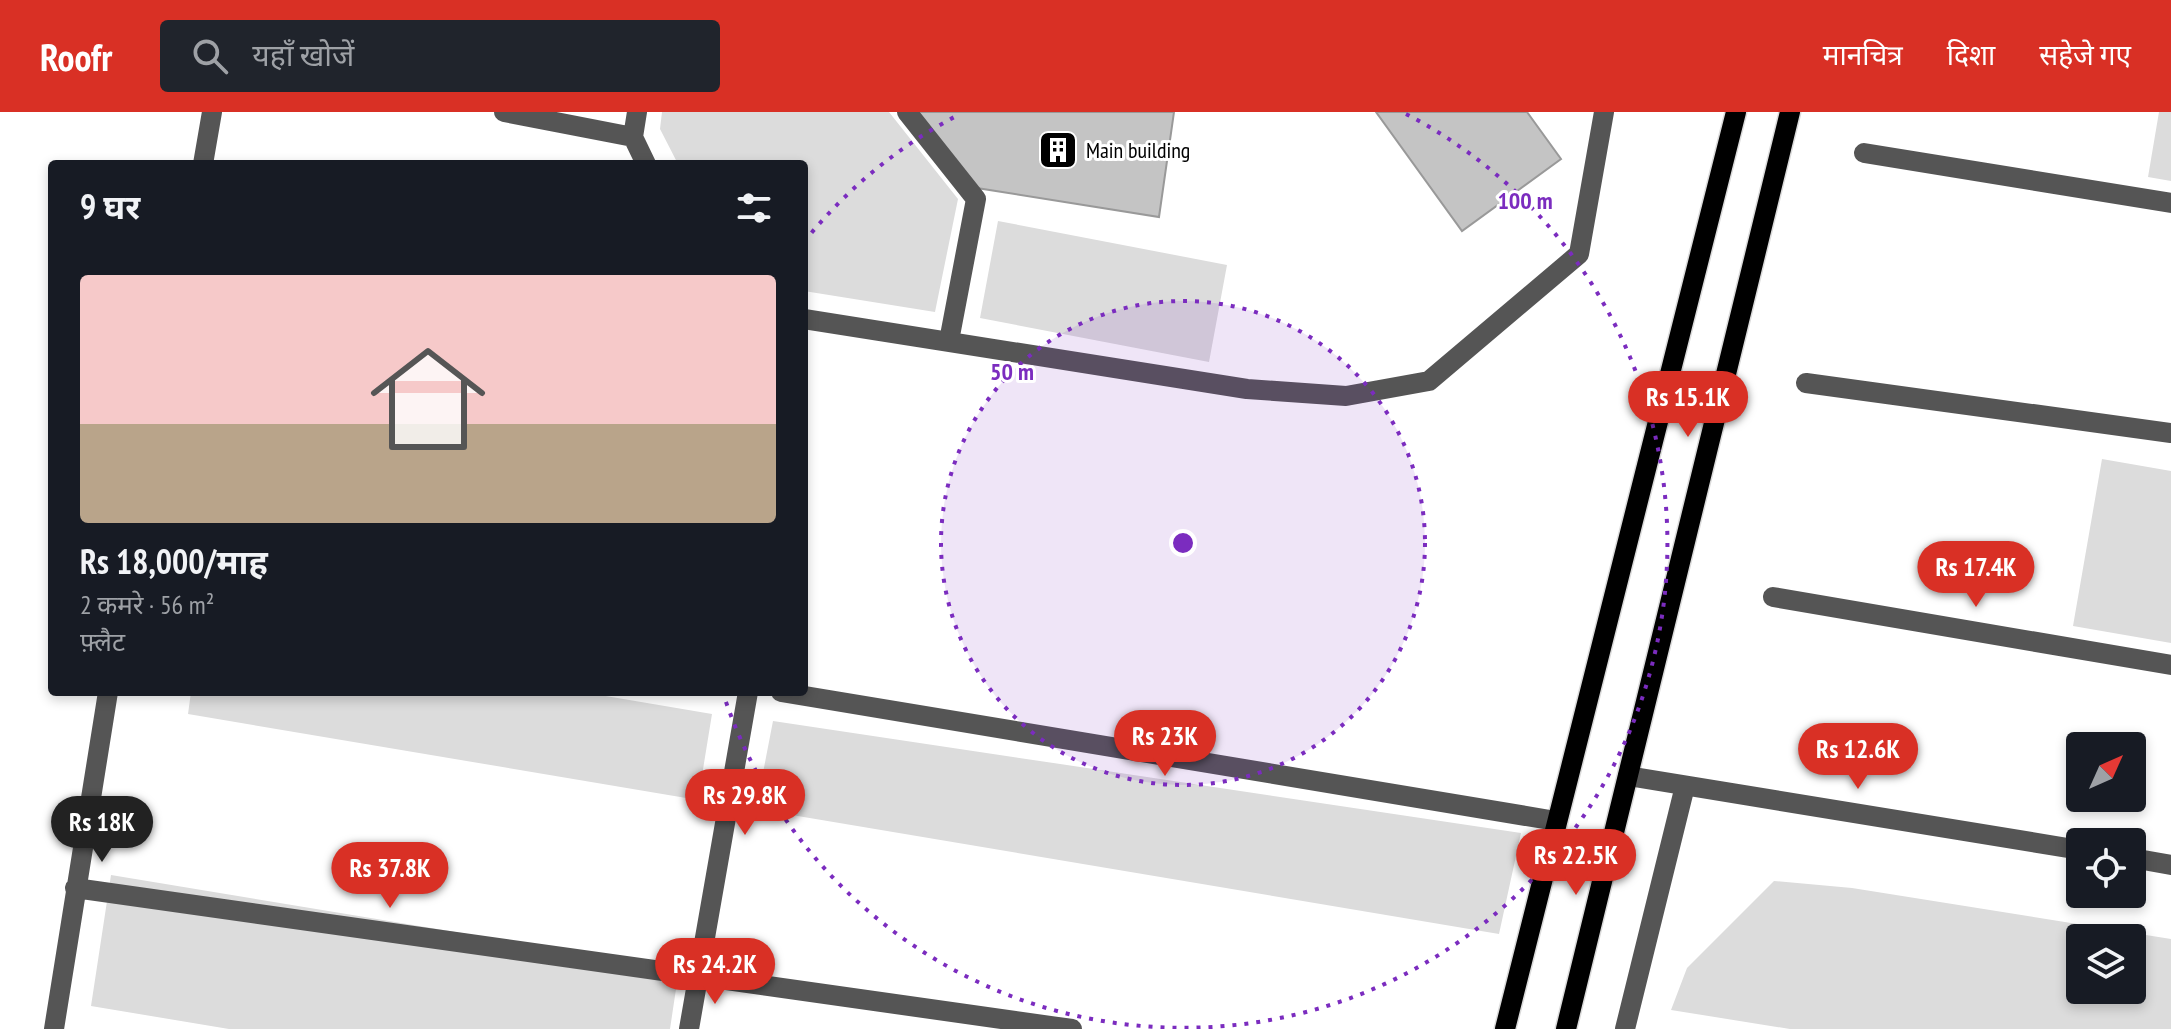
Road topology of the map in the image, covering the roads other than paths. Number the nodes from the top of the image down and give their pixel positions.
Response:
1 (212, 112) edge
2 (504, 112) edge
3 (637, 112) edge
4 (907, 112) edge
5 (1604, 112) edge
6 (1736, 112) edge
7 (1790, 112) edge
8 (633, 137) junction
9 (1864, 153) dead end
10 (204, 160) edge
11 (644, 160) edge
12 (2171, 203) edge
13 (808, 320) edge
14 (949, 341) junction
15 (1806, 383) dead end
16 (2171, 433) edge
17 (1773, 597) dead end
18 (2171, 665) edge
19 (107, 696) edge
20 (747, 696) edge
21 (805, 696) edge
22 (1628, 776) junction
23 (1685, 786) junction
24 (1556, 821) junction
25 (2066, 848) edge
26 (2146, 861) edge
27 (2171, 865) edge
28 (75, 888) junction
29 (699, 974) junction
30 (1036, 1026) edge
31 (54, 1029) edge
32 (689, 1029) edge
33 (1072, 1029) edge
34 (1505, 1029) edge
35 (1566, 1029) edge
36 (1625, 1029) edge

1 - 10 street
2 - 8 street
3 - 8 street
4 - 14 street
5 - 14 street
6 - 24 main road
7 - 22 main road
8 - 11 street
9 - 12 street
13 - 14 street
15 - 16 street
17 - 18 street
19 - 28 street
20 - 29 street
21 - 24 street
22 - 23 street
22 - 35 main road
23 - 25 street
23 - 36 street
24 - 34 main road
26 - 27 street
28 - 29 street
28 - 31 street
29 - 30 street
29 - 32 street
30 - 33 street

